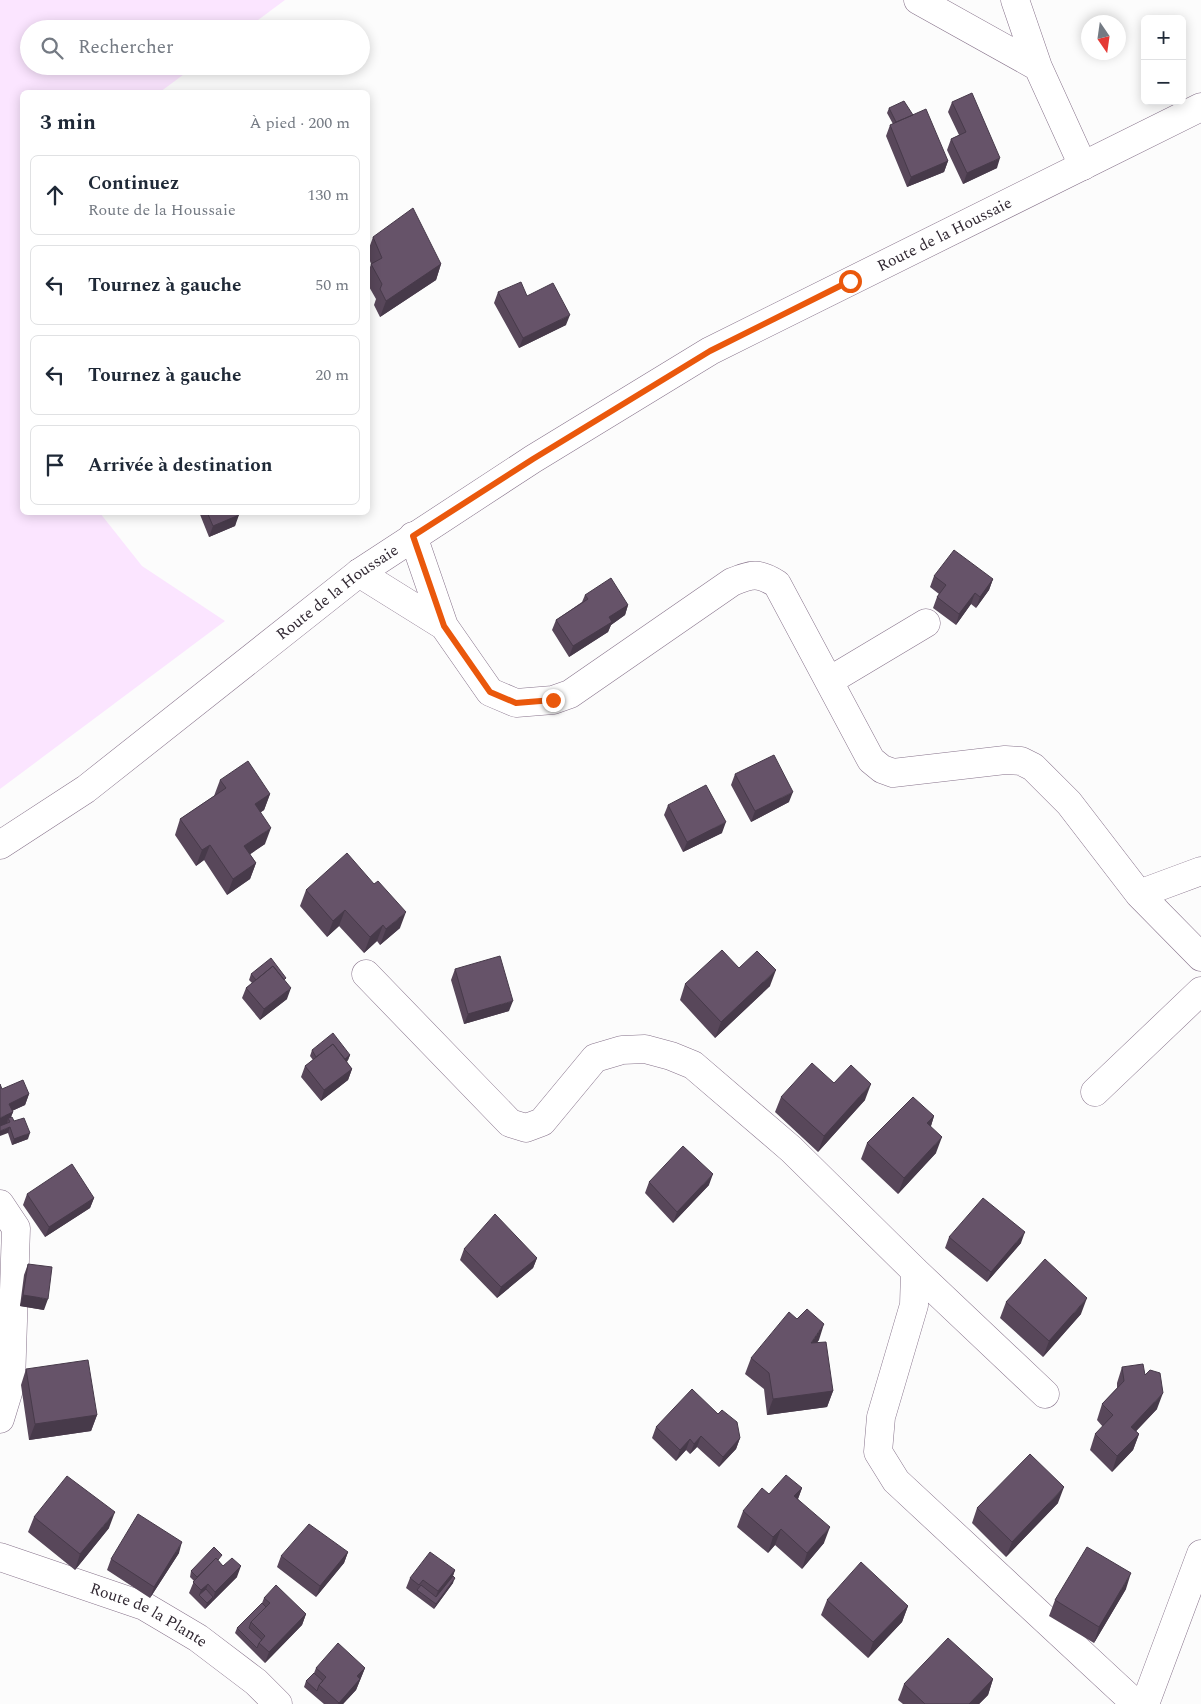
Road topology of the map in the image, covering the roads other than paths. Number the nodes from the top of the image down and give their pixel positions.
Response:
1 (918, 0) edge
2 (1015, 0) edge
3 (1038, 67) junction
4 (1201, 107) edge
5 (1082, 166) junction
6 (413, 536) junction
7 (359, 573) junction
8 (926, 623) dead end
9 (444, 626) junction
10 (829, 681) junction
11 (0, 845) edge
12 (1201, 871) edge
13 (1139, 894) junction
14 (1201, 957) edge
15 (366, 974) dead end
16 (1201, 991) edge
17 (1095, 1092) dead end
18 (0, 1204) edge
19 (915, 1271) junction
20 (1045, 1394) dead end
21 (0, 1419) edge
22 (1201, 1554) edge
23 (0, 1557) edge
24 (278, 1704) edge
25 (1136, 1704) edge
26 (1144, 1704) edge

1 - 3 street
2 - 3 street
3 - 5 street
4 - 5 street, Route de la Houssaie
5 - 6 street, Route de la Houssaie
6 - 7 street, Route de la Houssaie
6 - 9 street
7 - 9 street
7 - 11 street, Route de la Houssaie
8 - 10 street
9 - 10 street
10 - 13 street
12 - 13 street
13 - 14 street
15 - 19 street
16 - 17 street
18 - 21 street
19 - 20 street
19 - 25 street
22 - 26 street
23 - 24 street, Route de la Plante

